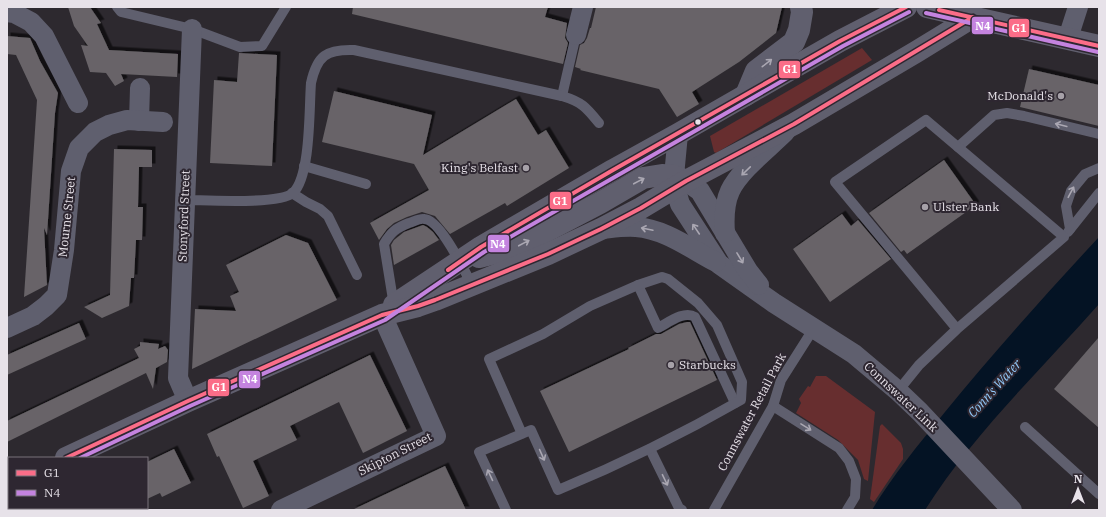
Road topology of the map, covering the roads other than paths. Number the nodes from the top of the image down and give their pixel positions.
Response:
1 (118, 7) edge
2 (286, 7) edge
3 (582, 7) edge
4 (801, 7) edge
5 (906, 7) edge
6 (927, 7) edge
7 (1078, 7) edge
8 (7, 12) edge
9 (973, 17) junction
10 (192, 29) junction
11 (576, 35) joint
12 (1068, 38) junction
13 (1099, 46) edge
14 (140, 88) dead end
15 (746, 95) junction
16 (562, 96) junction
17 (78, 103) dead end
18 (139, 121) junction
19 (163, 122) dead end
20 (599, 123) dead end
21 (794, 124) junction
22 (678, 134) junction
23 (1099, 134) edge
24 (958, 147) junction
25 (304, 166) junction
26 (1099, 168) edge
27 (679, 181) junction
28 (366, 184) dead end
29 (292, 193) junction
30 (1099, 193) edge
31 (184, 200) junction
32 (601, 229) junction
33 (724, 233) junction
34 (1067, 233) junction
35 (460, 261) junction
36 (719, 264) junction
37 (357, 275) dead end
38 (472, 285) junction
39 (638, 285) junction
40 (774, 303) junction
41 (391, 310) junction
42 (7, 328) edge
43 (814, 328) junction
44 (957, 329) junction
45 (898, 392) junction
46 (188, 401) junction
47 (734, 403) junction
48 (773, 406) junction
49 (1025, 427) dead end
50 (522, 434) junction
51 (650, 449) junction
52 (68, 457) edge
53 (1099, 494) edge
54 (281, 510) edge
55 (506, 510) edge
56 (682, 510) edge
57 (714, 510) edge
58 (847, 510) edge
59 (1012, 510) edge

1 - 10 lane
2 - 10 lane
3 - 11 street
15 -> 4 main road
5 - 15 main road
6 - 9 main road
7 - 12 street
8 - 17 street
9 - 12 main road
9 - 21 main road
10 - 31 street, Stonyford Street
11 - 16 lane
12 - 13 main road
14 - 18 street
15 - 22 main road
16 - 20 lane
16 - 25 lane
18 - 19 street, Mourne Street
18 - 42 street, Mourne Street
21 - 27 main road
21 -> 33 street
22 - 27 street, Connswater Link
22 - 35 main road
23 -> 24 lane
24 - 34 lane
24 - 44 lane
25 - 28 lane
25 - 29 lane
34 -> 26 lane
27 - 32 main road
27 - 33 street, Connswater Link
35 -> 27 main road
36 -> 27 street, Connswater Link
29 - 31 lane
29 - 37 lane
30 - 34 lane
31 - 46 street, Stonyford Street
36 -> 32 street, Connswater Link
32 - 38 main road
33 -> 40 street, Connswater Link
34 - 44 lane
35 - 38 lane
35 - 41 main road
35 - 41 lane
36 - 40 street, Connswater Link
38 - 41 main road
39 - 47 lane
39 - 47 lane
39 - 50 lane
40 - 43 street, Connswater Link
41 - 46 main road
41 - 54 street, Skipton Street
43 - 45 street, Connswater Link
43 - 48 lane, Connswater Retail Park
44 - 45 lane
45 - 59 street, Connswater Link
46 - 52 main road
47 - 51 lane
48 - 57 lane, Connswater Retail Park
48 -> 58 lane
49 - 53 lane
50 -> 51 lane
55 -> 50 lane
51 -> 56 lane

